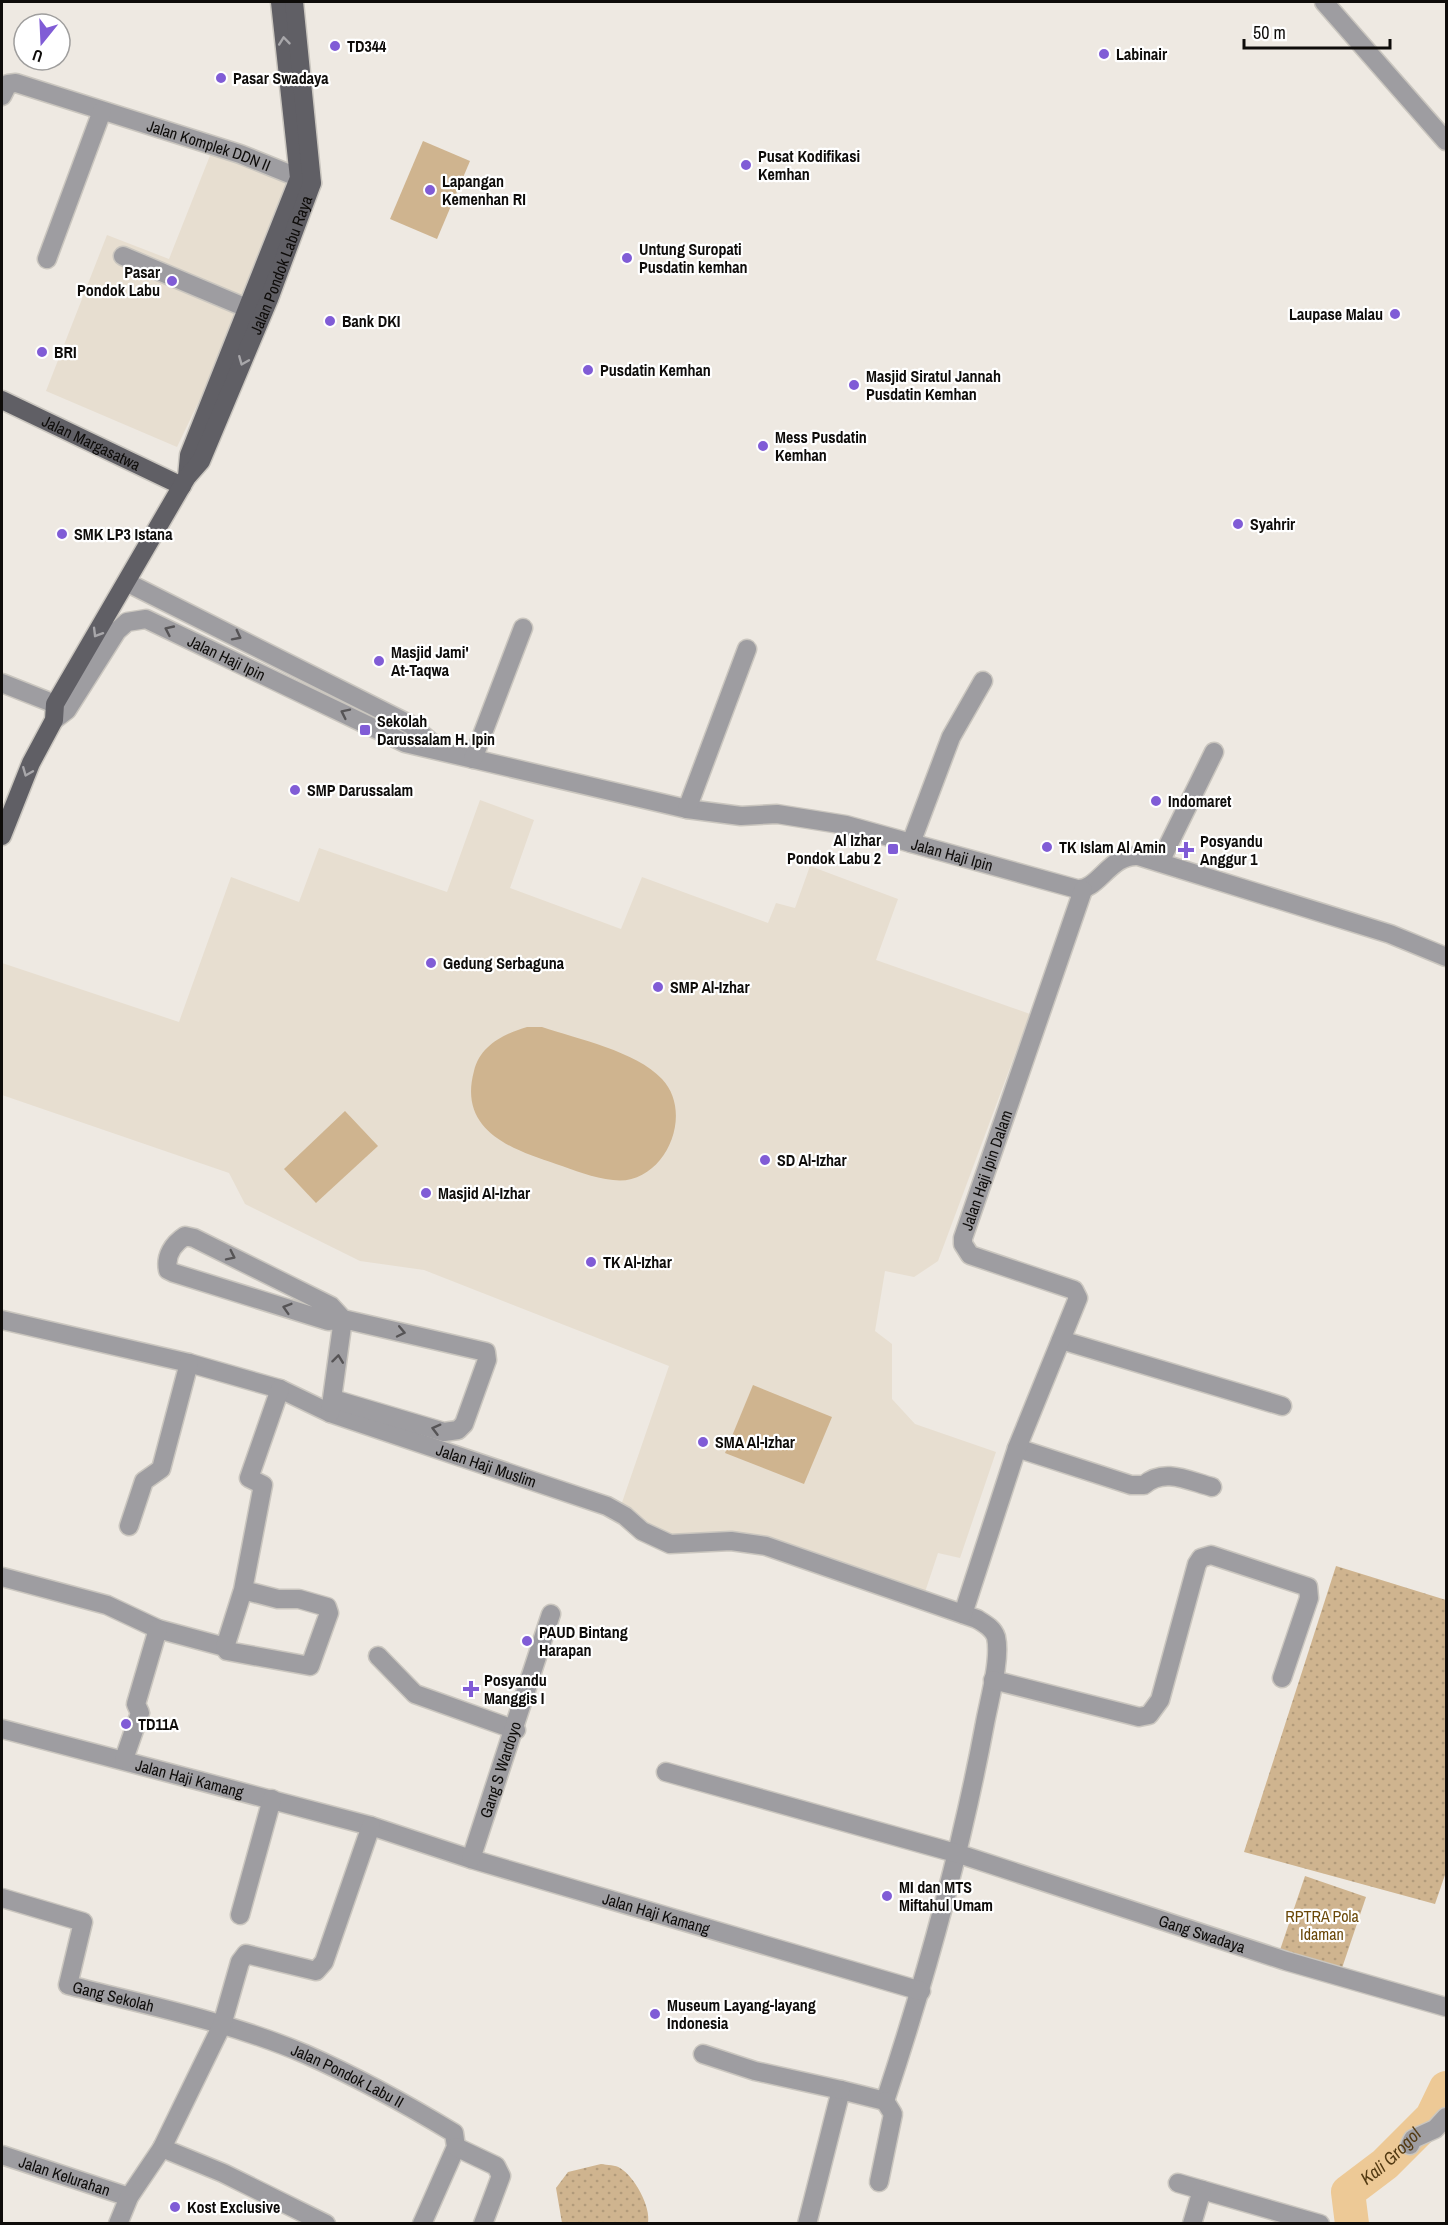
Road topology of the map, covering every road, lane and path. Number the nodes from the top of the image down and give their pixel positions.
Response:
1 (280, 2) edge
2 (294, 2) edge
3 (1324, 2) edge
4 (2, 96) edge
5 (102, 111) junction
6 (1446, 141) edge
7 (305, 181) junction
8 (123, 256) dead end
9 (47, 259) dead end
10 (258, 300) junction
11 (2, 400) edge
12 (206, 432) junction
13 (184, 481) junction
14 (128, 583) junction
15 (524, 628) dead end
16 (747, 649) dead end
17 (267, 652) junction
18 (256, 669) junction
19 (983, 681) dead end
20 (2, 683) edge
21 (55, 712) junction
22 (439, 748) junction
23 (1214, 752) dead end
24 (473, 759) junction
25 (687, 809) junction
26 (2, 836) edge
27 (911, 843) junction
28 (1160, 862) junction
29 (1083, 890) junction
30 (1446, 957) edge
31 (344, 1319) junction
32 (2, 1320) edge
33 (1061, 1340) junction
34 (189, 1363) junction
35 (280, 1389) junction
36 (332, 1406) junction
37 (1282, 1406) dead end
38 (1017, 1448) junction
39 (1212, 1487) dead end
40 (129, 1526) dead end
41 (2, 1577) edge
42 (243, 1590) junction
43 (551, 1614) dead end
44 (963, 1614) junction
45 (158, 1629) junction
46 (225, 1647) junction
47 (378, 1656) dead end
48 (1282, 1678) dead end
49 (993, 1680) junction
50 (2, 1729) edge
51 (516, 1730) junction
52 (124, 1759) junction
53 (666, 1772) dead end
54 (272, 1799) junction
55 (371, 1826) junction
56 (959, 1854) junction
57 (471, 1859) junction
58 (2, 1898) edge
59 (240, 1915) dead end
60 (921, 1991) junction
61 (1443, 2005) edge
62 (222, 2025) junction
63 (703, 2054) dead end
64 (840, 2090) junction
65 (885, 2101) junction
66 (1446, 2117) edge
67 (1410, 2145) dead end
68 (456, 2147) junction
69 (162, 2148) junction
70 (2, 2155) edge
71 (879, 2182) dead end
72 (1178, 2183) dead end
73 (1202, 2190) junction
74 (129, 2198) junction
75 (118, 2223) edge
76 (326, 2223) edge
77 (422, 2223) edge
78 (483, 2223) edge
79 (807, 2223) edge
80 (1192, 2223) edge
81 (1320, 2223) edge

7 -> 1 main road, Jalan Pondok Labu Raya
2 - 7 main road, Jalan Pondok Labu Raya
3 - 6 street
4 - 5 street, Jalan Komplek DDN II
5 - 7 street, Jalan Komplek DDN II
5 - 9 street
7 - 10 main road, Jalan Pondok Labu Raya
8 - 10 street
10 - 12 main road, Jalan Pondok Labu Raya
11 - 13 main road, Jalan Margasatwa
12 - 13 main road, Jalan Pondok Labu Raya
12 - 13 main road, Jalan Pondok Labu Raya
13 - 14 main road, Jalan Pondok Labu Raya
14 -> 17 street, Jalan Haji Ipin
14 -> 21 main road, Jalan Pondok Labu Raya
15 - 24 street
16 - 25 street
17 - 18 street
17 - 22 street, Jalan Haji Ipin
18 -> 21 street, Jalan Haji Ipin
22 -> 18 street, Jalan Haji Ipin
19 - 27 street
20 - 21 street
21 -> 26 main road, Jalan Pondok Labu Raya
22 - 24 street, Jalan Haji Ipin
23 - 28 street
24 - 25 street, Jalan Haji Ipin
25 - 27 street, Jalan Haji Ipin
27 - 29 street, Jalan Haji Ipin
28 - 29 street
28 - 30 street
29 - 33 street, Jalan Haji Ipin Dalam
31 -> 31 street
36 -> 31 street
31 -> 36 street
32 - 34 street, Jalan Haji Muslim
33 - 37 street
33 - 38 street, Jalan Haji Ipin Dalam
34 - 35 street, Jalan Haji Muslim
34 - 40 street
35 - 36 street, Jalan Haji Muslim
35 - 42 street
36 - 44 street, Jalan Haji Muslim
38 - 39 street
38 - 44 street, Jalan Haji Ipin Dalam
41 - 45 street
42 - 46 street
42 - 46 street
43 - 51 street
44 - 49 street
45 - 46 street
45 - 52 street
47 - 51 street, Gang S Wardoyo
48 - 49 street
49 - 56 street
50 - 52 street, Jalan Haji Kamang
51 - 57 street, Gang S Wardoyo
52 - 54 street, Jalan Haji Kamang
53 - 56 street, Gang Swadaya
54 - 55 street, Jalan Haji Kamang
54 - 59 street
55 - 57 street, Jalan Haji Kamang
55 - 62 street
56 - 60 street
56 - 61 street, Gang Swadaya
57 - 60 street, Jalan Haji Kamang
58 - 62 street, Gang Sekolah
60 - 65 street
62 - 68 street, Jalan Pondok Labu II
62 - 69 street
63 - 64 street
64 - 65 street
64 - 79 street
65 - 71 street
66 - 67 street
68 - 77 street
68 - 78 street
69 - 74 street
69 - 76 street
70 - 74 street, Jalan Kelurahan
72 - 73 street
73 - 80 street
73 - 81 street
74 - 75 street

